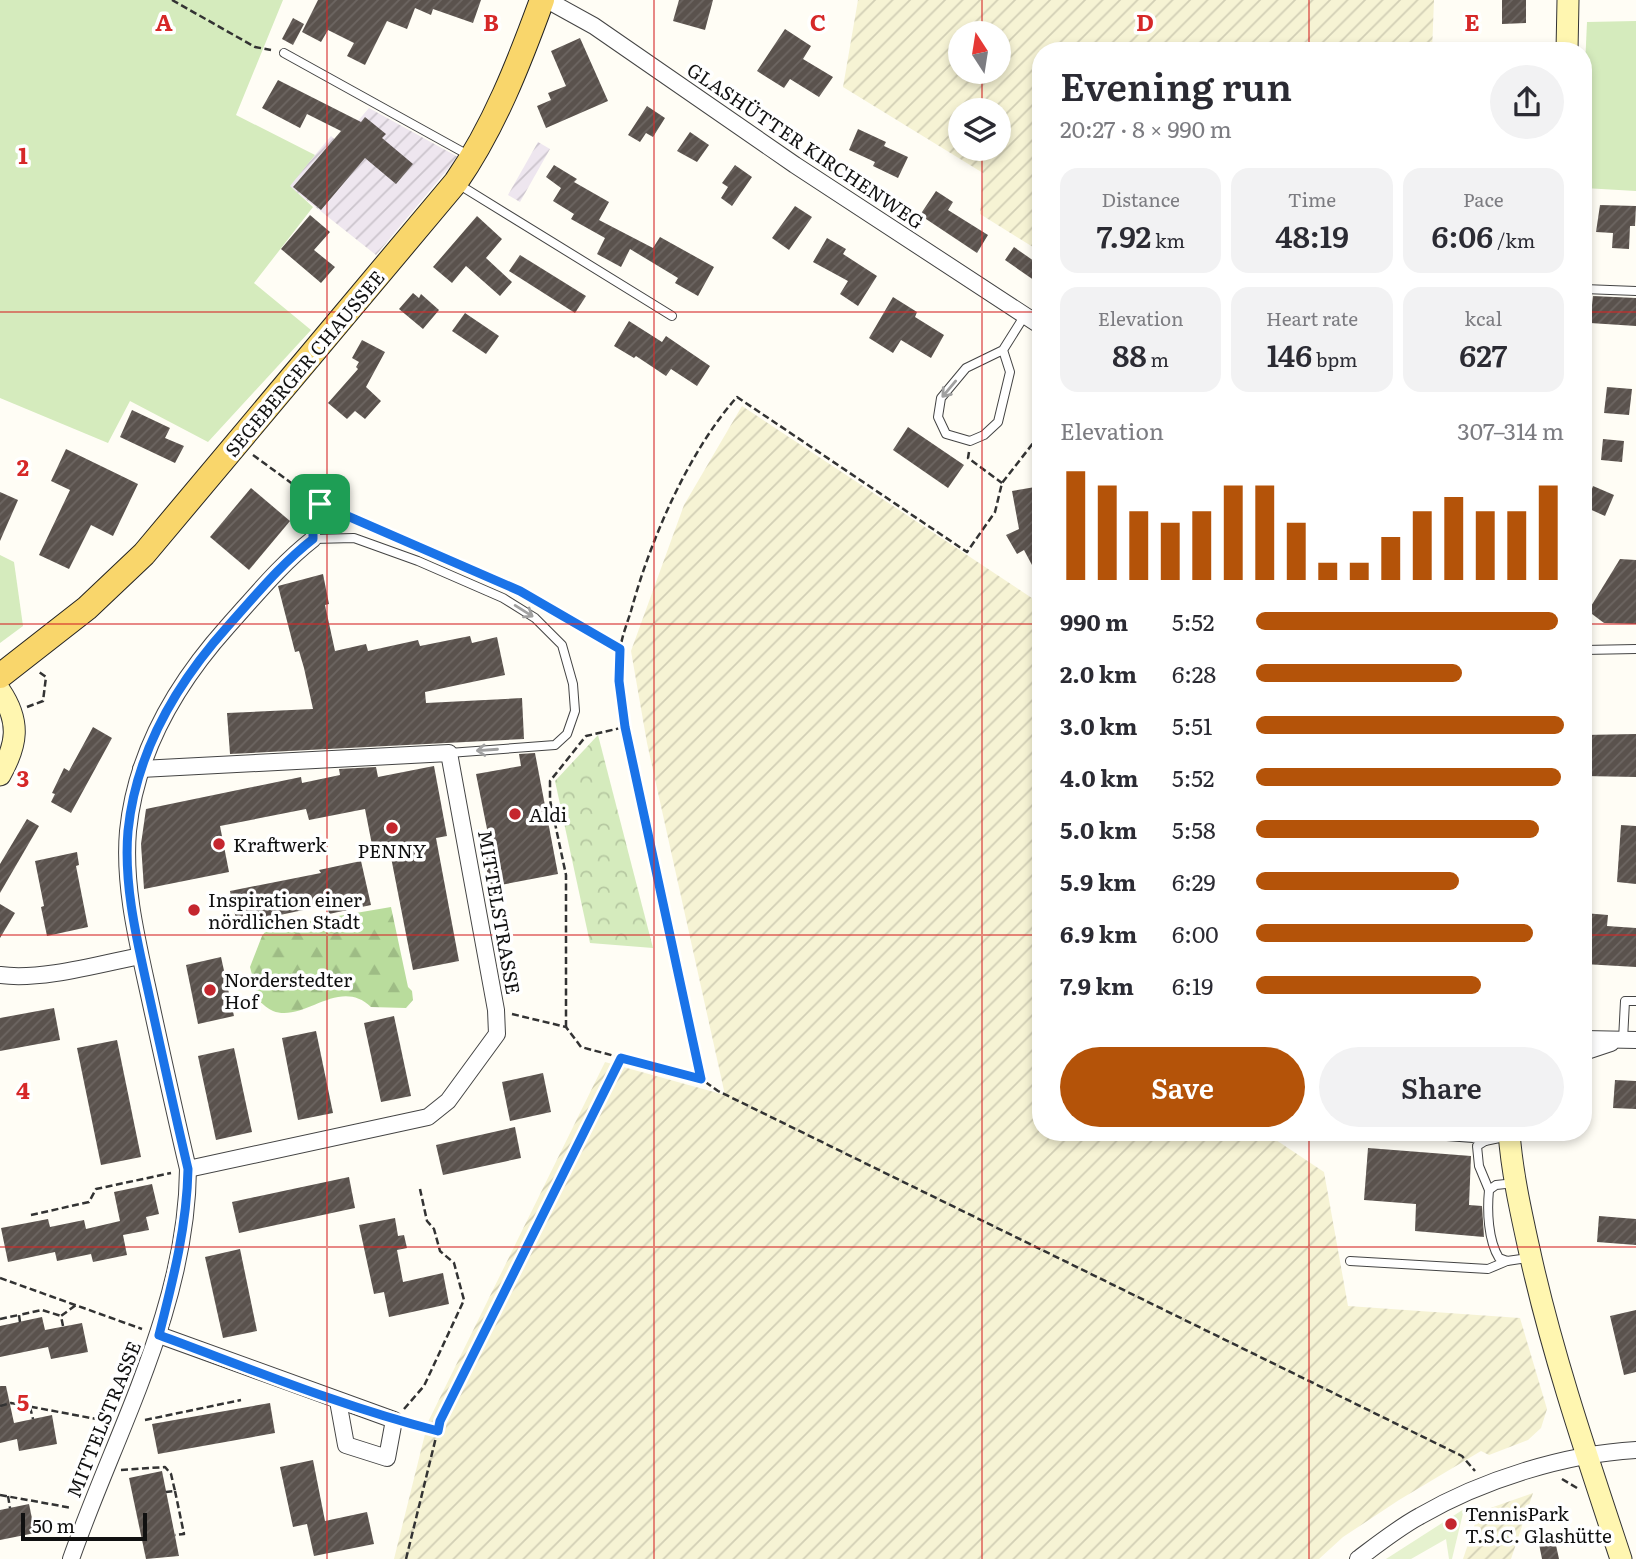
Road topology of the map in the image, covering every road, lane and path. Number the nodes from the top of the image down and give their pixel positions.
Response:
1 (172, 0) edge
2 (541, 0) edge
3 (547, 0) edge
4 (1568, 0) edge
5 (1567, 42) edge
6 (284, 53) joint
7 (473, 158) junction
8 (456, 182) junction
9 (1592, 289) edge
10 (1636, 291) edge
11 (1025, 315) junction
12 (672, 317) dead end
13 (1032, 320) edge
14 (1003, 349) junction
15 (970, 441) junction
16 (236, 443) junction
17 (1032, 445) edge
18 (1002, 483) junction
19 (320, 504) junction
20 (313, 539) junction
21 (420, 548) dead end
22 (508, 586) dead end
23 (620, 649) junction
24 (1636, 649) edge
25 (1592, 650) edge
26 (37, 671) dead end
27 (0, 677) edge
28 (0, 691) edge
29 (29, 706) dead end
30 (625, 727) junction
31 (449, 753) junction
32 (141, 769) junction
33 (0, 775) edge
34 (140, 956) junction
35 (0, 975) edge
36 (1636, 1001) edge
37 (496, 1010) junction
38 (566, 1027) junction
39 (1592, 1039) edge
40 (1630, 1040) edge
41 (1592, 1050) edge
42 (621, 1058) junction
43 (701, 1079) junction
44 (1485, 1141) edge
45 (1510, 1141) edge
46 (188, 1169) junction
47 (1516, 1183) junction
48 (420, 1189) dead end
49 (1489, 1190) junction
50 (31, 1215) dead end
51 (1531, 1258) junction
52 (1350, 1261) dead end
53 (1507, 1261) junction
54 (0, 1278) edge
55 (76, 1306) junction
56 (19, 1315) junction
57 (61, 1316) junction
58 (0, 1319) edge
59 (20, 1322) dead end
60 (63, 1326) dead end
61 (159, 1335) junction
62 (241, 1400) dead end
63 (338, 1401) junction
64 (0, 1406) edge
65 (30, 1407) junction
66 (33, 1419) dead end
67 (394, 1420) junction
68 (124, 1424) junction
69 (438, 1431) junction
70 (1636, 1450) edge
71 (1587, 1457) junction
72 (104, 1473) junction
73 (1483, 1486) junction
74 (175, 1491) junction
75 (166, 1493) dead end
76 (0, 1495) edge
77 (8, 1496) junction
78 (10, 1508) dead end
79 (89, 1511) junction
80 (175, 1535) dead end
81 (71, 1559) edge
82 (406, 1559) edge
83 (1358, 1559) edge
84 (1621, 1559) edge

1 - 6 path
2 - 7 main road, SEGEBERGER CHAUSSEE
3 - 11 street, GLASHÜTTER KIRCHENWEG
4 - 5 street
6 - 7 lane
7 - 8 main road, SEGEBERGER CHAUSSEE
8 - 12 lane
8 - 16 main road, SEGEBERGER CHAUSSEE
9 - 10 lane
11 - 13 street, GLASHÜTTER KIRCHENWEG
11 - 14 lane
14 - 15 lane
14 -> 15 lane
15 - 18 path
16 - 19 path
16 - 27 main road, SEGEBERGER CHAUSSEE
17 - 18 path
18 - 23 path
19 - 20 path
19 - 21 path
20 -> 31 lane
20 - 32 street, MITTELSTRASSE
22 - 23 path
23 - 30 path
24 - 25 lane
26 - 29 path
28 - 33 street
30 - 38 path
30 - 43 path
31 - 32 street
31 - 37 street, MITTELSTRASSE
32 - 34 street, MITTELSTRASSE
34 - 35 street
34 - 46 street, MITTELSTRASSE
36 - 40 lane
37 - 38 path
37 - 46 street, MITTELSTRASSE
38 - 42 path
39 - 40 street
40 - 41 street
42 - 43 path
42 - 69 path
43 - 73 path
44 - 49 lane
45 - 47 street
46 - 50 path
46 - 61 street, MITTELSTRASSE
47 - 49 lane
47 - 51 street
48 - 67 path
49 - 53 lane
51 - 53 lane
51 - 71 street
52 - 53 lane
54 - 55 path
55 - 57 path
55 - 61 path
56 - 57 path
56 - 58 path
56 - 59 path
57 - 60 path
61 - 63 street, MITTELSTRASSE
61 - 68 street, MITTELSTRASSE
62 - 68 path
63 - 67 street, MITTELSTRASSE
63 - 67 street
64 - 65 path
65 - 66 path
65 - 68 path
67 - 69 path
68 - 72 street, MITTELSTRASSE
69 - 82 path
70 - 71 street
71 - 73 street
71 - 84 street
72 - 74 path
72 - 79 street, MITTELSTRASSE
73 - 83 street
74 - 75 path
74 - 80 path
76 - 77 path
77 - 78 path
77 - 79 path
79 - 81 street, MITTELSTRASSE

